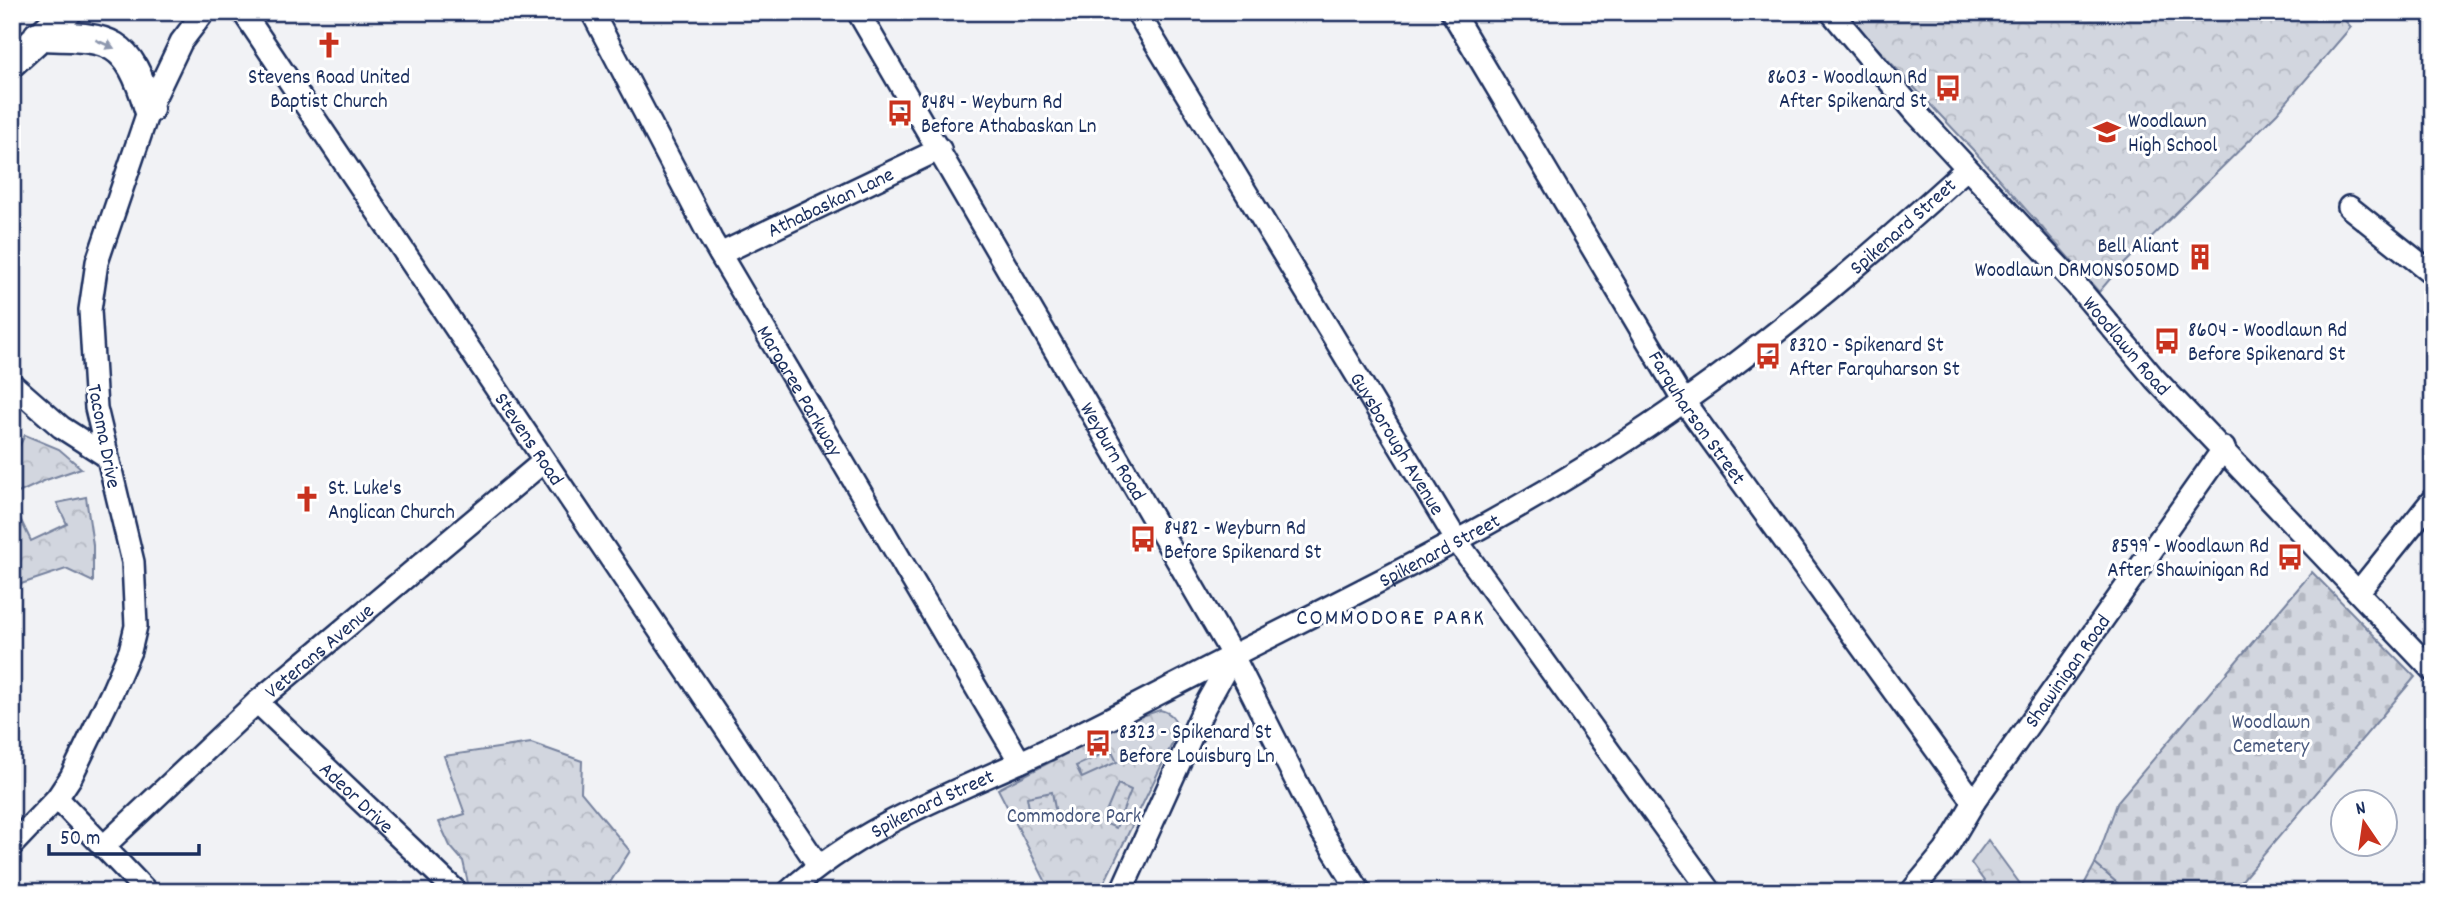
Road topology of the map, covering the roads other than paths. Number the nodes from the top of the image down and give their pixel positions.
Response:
1 (67, 12) edge
2 (204, 12) edge
3 (243, 12) edge
4 (592, 12) edge
5 (858, 12) edge
6 (1137, 12) edge
7 (1451, 12) edge
8 (1831, 12) edge
9 (38, 36) junction
10 (12, 62) edge
11 (149, 108) junction
12 (940, 149) junction
13 (1965, 169) junction
14 (2350, 207) dead end
15 (720, 254) junction
16 (2433, 274) edge
17 (12, 384) edge
18 (1684, 402) junction
19 (2224, 448) junction
20 (106, 456) junction
21 (543, 462) junction
22 (2433, 499) edge
23 (1457, 541) junction
24 (2359, 592) junction
25 (1233, 656) junction
26 (2433, 671) edge
27 (257, 702) junction
28 (1020, 762) junction
29 (57, 798) junction
30 (1974, 802) junction
31 (12, 845) edge
32 (103, 848) junction
33 (818, 865) junction
34 (147, 892) edge
35 (457, 892) edge
36 (788, 892) edge
37 (1121, 892) edge
38 (1360, 892) edge
39 (1711, 892) edge
40 (1911, 892) edge

1 - 9 main road
2 - 11 street, Tacoma Drive
3 - 21 street, Stevens Road
4 - 15 street, Margaree Parkway
5 - 12 street, Weyburn Road
6 - 23 street, Guysborough Avenue
7 - 18 street, Farquharson Street
8 - 13 street, Woodlawn Road
9 - 10 main road
9 -> 11 main road
11 - 20 street, Tacoma Drive
12 - 15 street, Athabaskan Lane
12 - 25 street, Weyburn Road
13 - 18 street, Spikenard Street
13 - 19 street, Woodlawn Road
14 - 16 street
15 - 28 street, Margaree Parkway
17 - 20 street
18 - 23 street, Spikenard Street
18 - 30 street, Farquharson Street
19 - 24 street, Woodlawn Road
19 - 30 street, Shawinigan Road
20 - 29 street, Tacoma Drive
21 - 27 street, Veterans Avenue
21 - 33 street, Stevens Road
22 - 24 street
23 - 25 street, Spikenard Street
23 - 39 street, Guysborough Avenue
24 - 26 street, Woodlawn Road
25 - 28 street, Spikenard Street
25 - 37 street
25 - 38 street, Weyburn Road
27 - 32 street, Veterans Avenue
27 - 35 street, Adeor Drive
28 - 33 street, Spikenard Street
29 - 31 street, Tacoma Drive
29 - 32 street
30 - 40 street, Shawinigan Road
32 - 34 street
33 - 36 street, Spikenard Street

